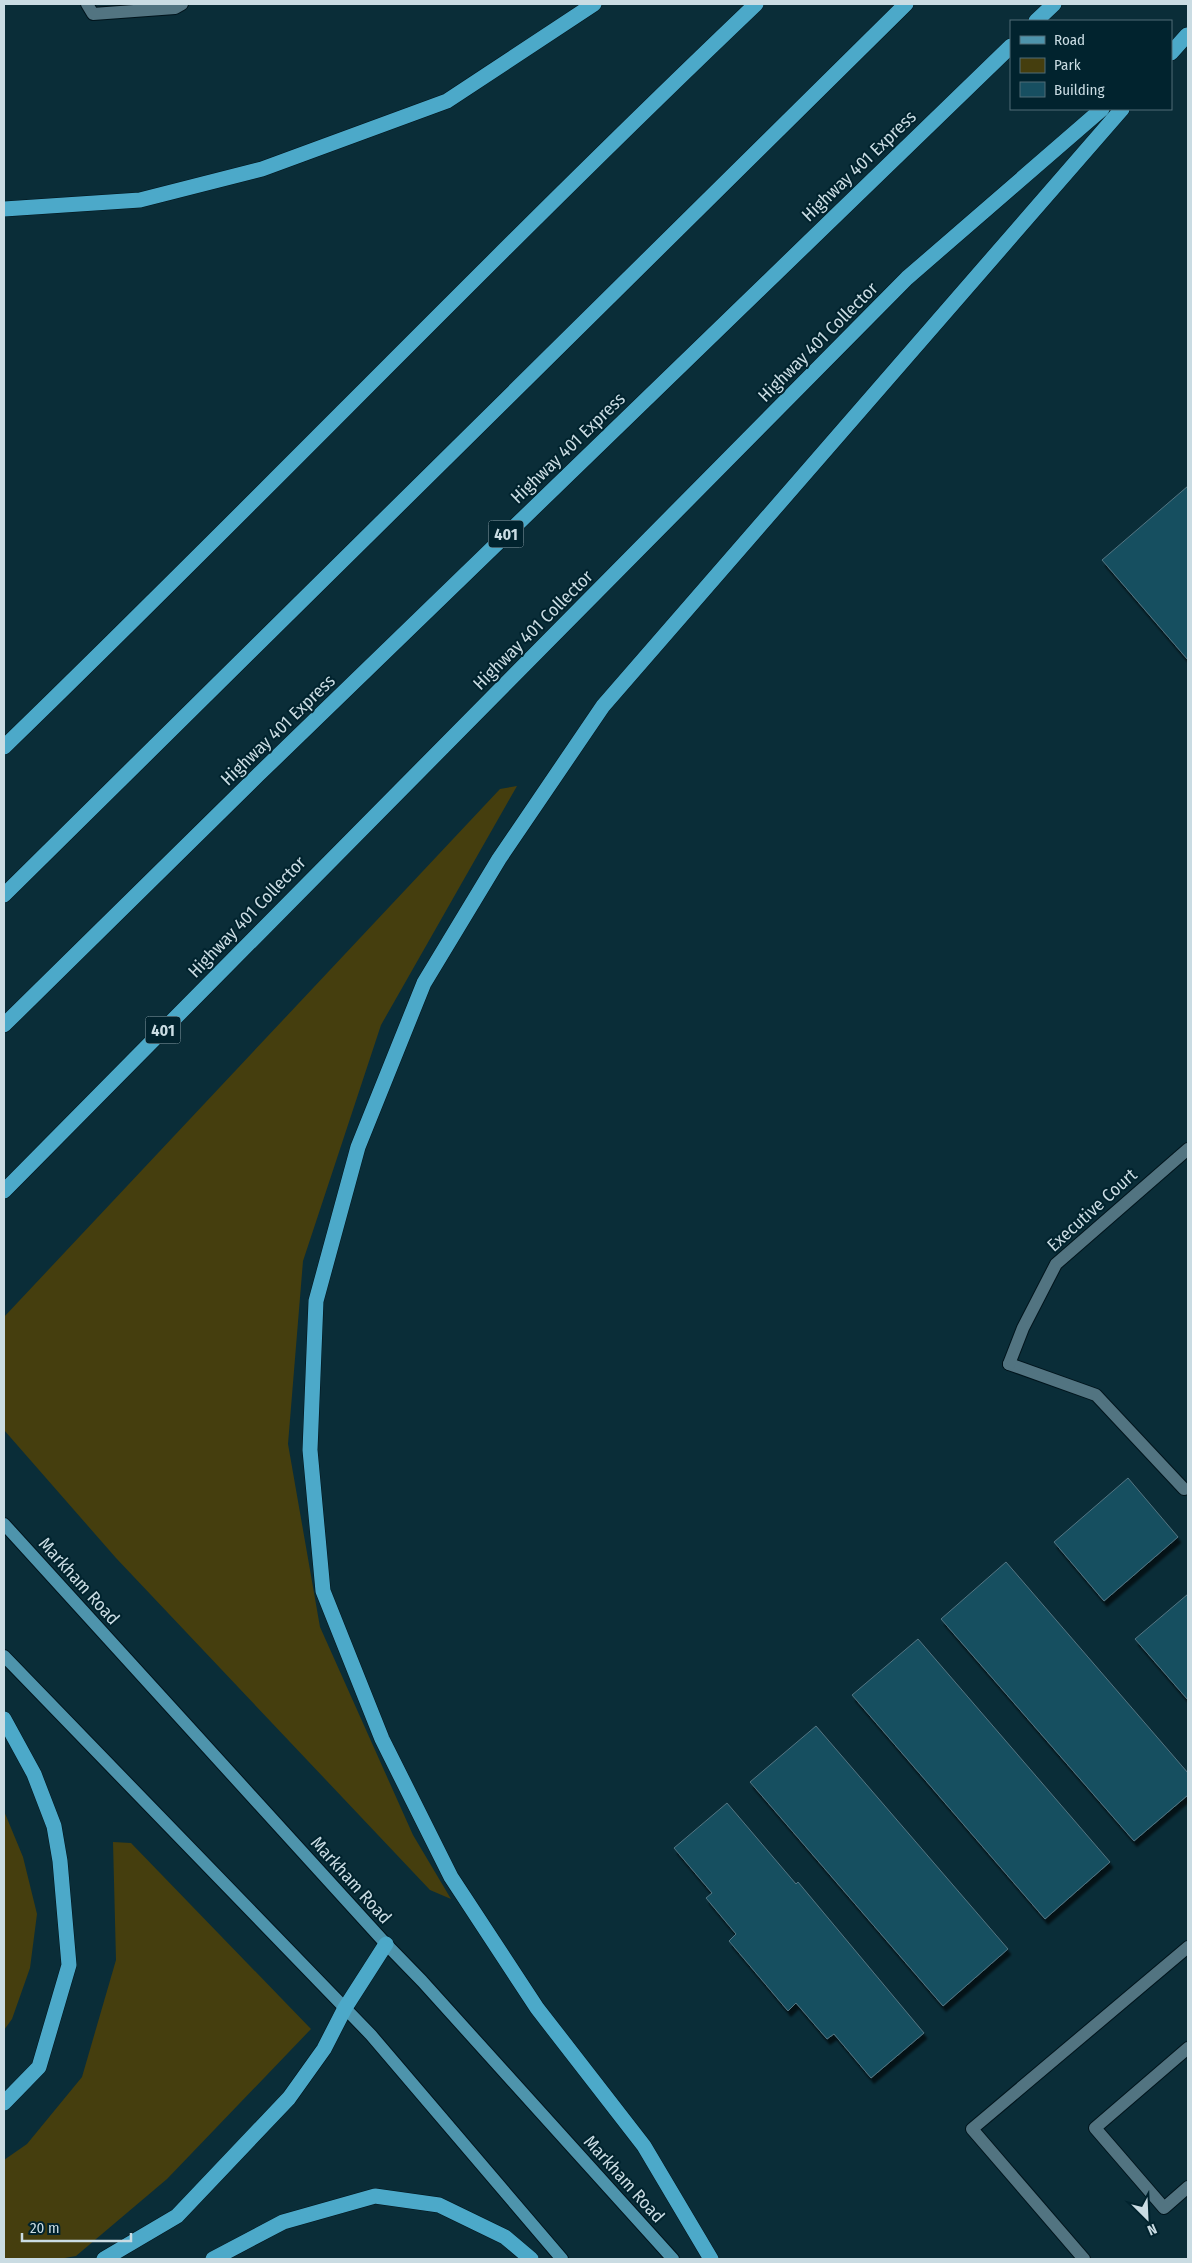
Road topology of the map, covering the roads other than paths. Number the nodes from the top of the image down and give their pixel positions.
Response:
1 (87, 4) edge
2 (182, 4) edge
3 (594, 4) edge
4 (756, 4) edge
5 (906, 4) edge
6 (1054, 4) edge
7 (1037, 20) edge
8 (1187, 34) edge
9 (1010, 47) edge
10 (1172, 48) edge
11 (1172, 52) edge
12 (1101, 110) edge
13 (1121, 110) edge
14 (4, 209) edge
15 (4, 747) edge
16 (4, 895) edge
17 (4, 1026) edge
18 (1188, 1149) edge
19 (9, 1186) edge
20 (4, 1198) edge
21 (1184, 1489) dead end
22 (4, 1524) edge
23 (4, 1656) edge
24 (4, 1719) edge
25 (386, 1944) junction
26 (1188, 1947) edge
27 (345, 2008) junction
28 (1188, 2048) edge
29 (4, 2103) edge
30 (1188, 2187) edge
31 (104, 2259) edge
32 (213, 2259) edge
33 (531, 2259) edge
34 (562, 2259) edge
35 (673, 2259) edge
36 (710, 2259) edge
37 (1084, 2259) edge

1 - 2 street
3 - 14 highway
4 - 15 highway
5 - 16 highway
6 - 7 highway
8 - 10 highway
8 - 11 highway
9 - 17 highway, Highway 401 Express / 401
12 - 19 highway, Highway 401 Collector / 401
13 - 36 highway
18 - 21 street, Executive Court
19 - 20 highway, Highway 401 Collector
22 - 25 main road, Markham Road
23 - 27 main road
24 - 29 highway
25 - 27 highway
25 - 35 main road, Markham Road
26 - 37 street
27 - 31 highway
27 - 34 main road
28 - 30 street
32 - 33 highway

